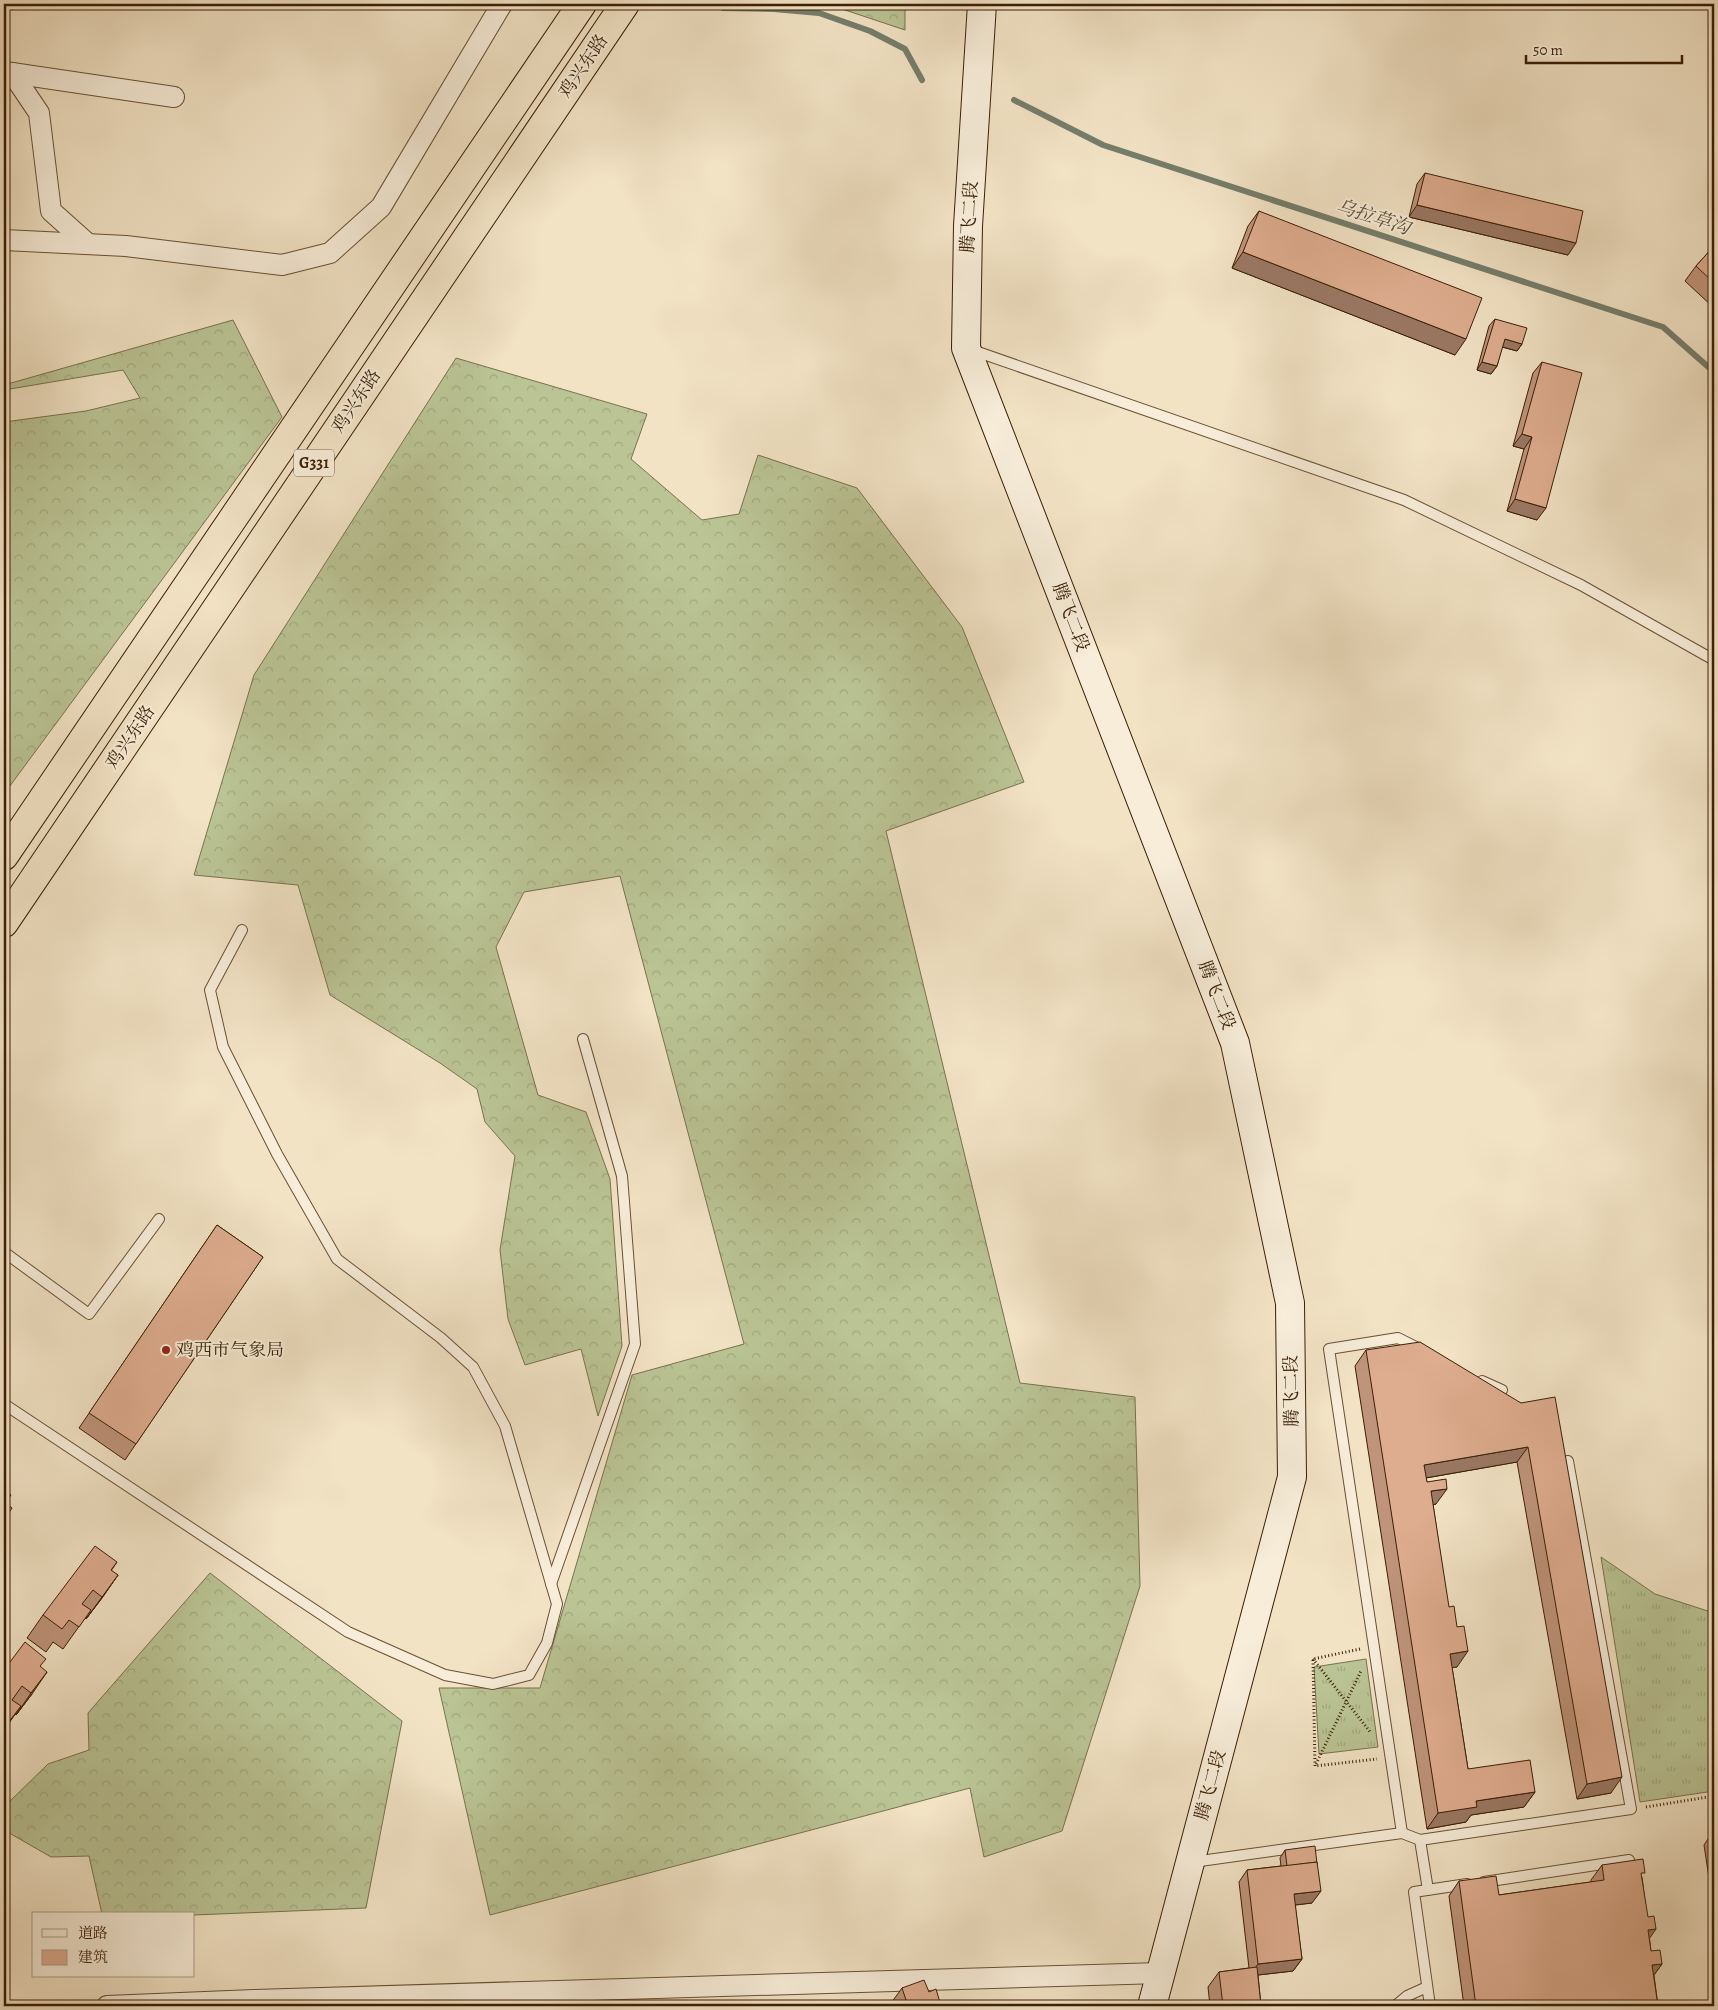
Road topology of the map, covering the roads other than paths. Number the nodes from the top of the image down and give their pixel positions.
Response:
1 (502, 4) edge
2 (582, 4) edge
3 (625, 4) edge
4 (982, 4) edge
5 (8, 72) edge
6 (174, 96) dead end
7 (4, 240) edge
8 (88, 244) junction
9 (966, 348) junction
10 (1714, 660) edge
11 (4, 856) edge
12 (4, 923) edge
13 (242, 930) dead end
14 (583, 1039) dead end
15 (158, 1219) dead end
16 (4, 1252) edge
17 (1433, 1356) edge
18 (1476, 1377) edge
19 (1502, 1390) edge
20 (4, 1404) edge
21 (1568, 1461) edge
22 (551, 1584) junction
23 (1402, 1833) junction
24 (1420, 1840) junction
25 (1629, 1860) edge
26 (1190, 1863) junction
27 (1428, 1890) junction
28 (1160, 1973) junction
29 (1427, 1987) junction
30 (254, 2003) edge
31 (108, 2006) edge
32 (1152, 2006) edge
33 (1395, 2006) edge
34 (1430, 2006) edge

1 - 8 street
2 - 11 highway, 鸡兴东路 / G331
3 - 12 highway, 鸡兴东路 / G331
4 - 9 street, 腾飞二段
5 - 6 street
5 - 8 street
7 - 8 street
9 - 10 lane
9 - 26 street, 腾飞二段
13 - 22 lane
14 - 22 lane
15 - 16 lane
17 - 23 lane
18 - 19 lane
20 - 22 lane
21 - 24 lane
23 - 24 lane
23 - 26 lane
24 - 27 lane
25 - 27 lane
26 - 28 street, 腾飞二段
27 - 29 lane
28 - 30 street
28 - 32 street, 腾飞二段
29 - 33 lane
29 - 34 lane
30 - 31 street

